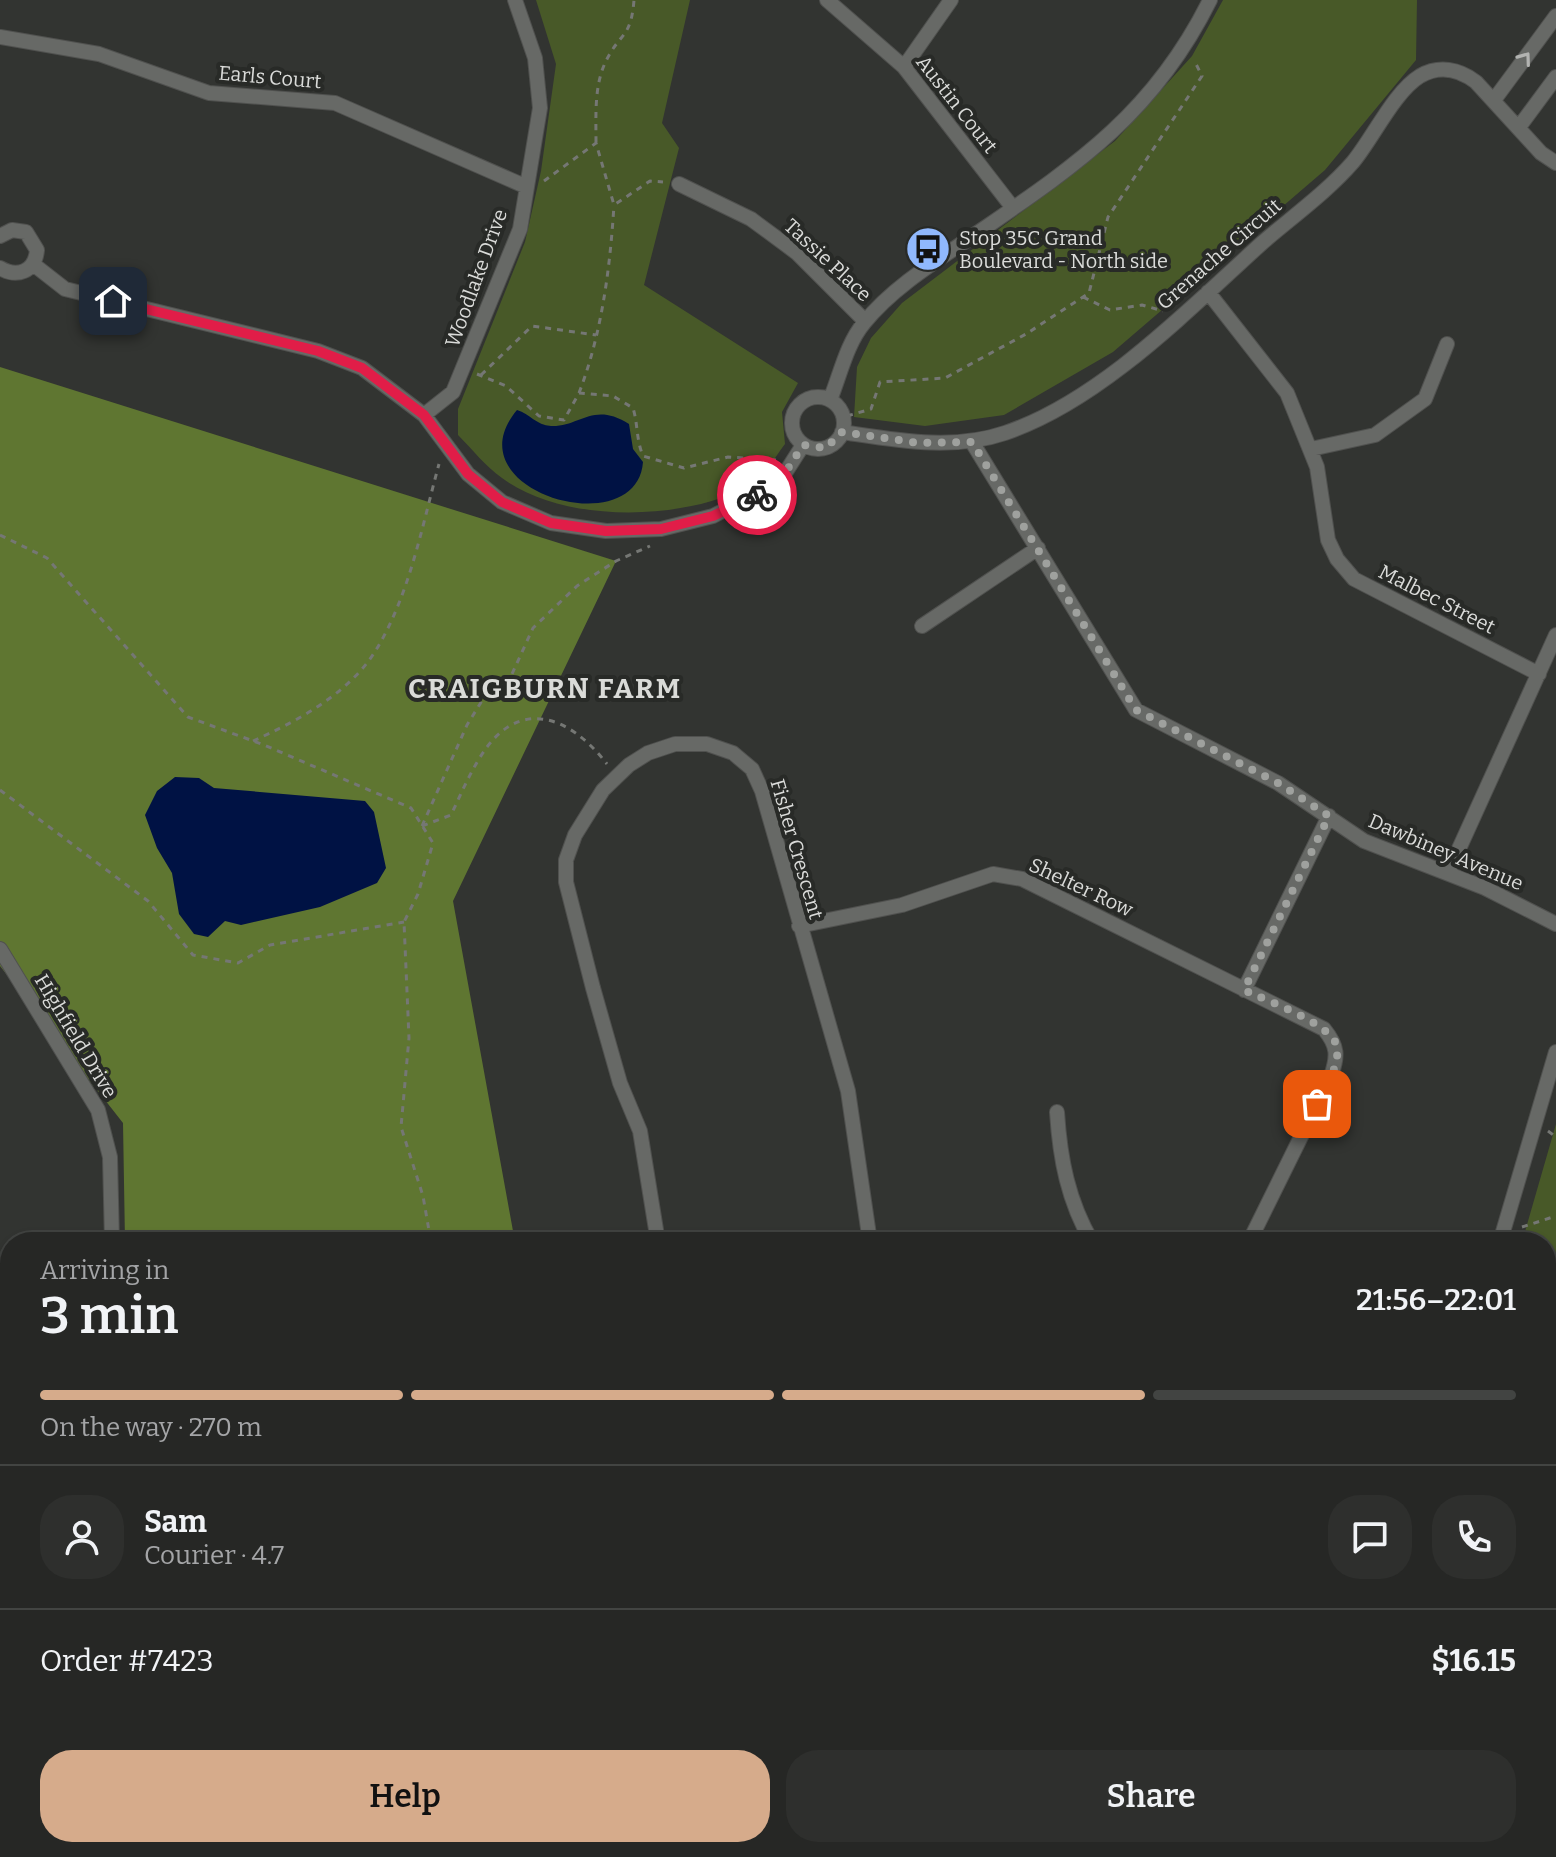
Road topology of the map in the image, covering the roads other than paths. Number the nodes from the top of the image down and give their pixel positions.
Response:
1 (515, 0) edge
2 (827, 0) edge
3 (951, 0) edge
4 (1210, 0) edge
5 (1556, 16) edge
6 (0, 37) edge
7 (904, 67) junction
8 (1556, 77) edge
9 (1494, 100) junction
10 (1519, 127) junction
11 (1556, 163) edge
12 (679, 184) dead end
13 (526, 194) junction
14 (1013, 208) junction
15 (0, 236) edge
16 (33, 264) junction
17 (1, 271) edge
18 (1208, 292) junction
19 (865, 321) junction
20 (1447, 344) dead end
21 (830, 400) junction
22 (424, 415) junction
23 (843, 425) junction
24 (972, 442) junction
25 (803, 445) junction
26 (1311, 449) junction
27 (1038, 548) junction
28 (922, 626) dead end
29 (1556, 635) edge
30 (1539, 674) junction
31 (1329, 816) junction
32 (1448, 873) junction
33 (1556, 924) edge
34 (799, 926) junction
35 (0, 949) edge
36 (1244, 990) junction
37 (1556, 1052) edge
38 (1057, 1112) dead end
39 (112, 1232) edge
40 (656, 1232) edge
41 (869, 1232) edge
42 (1087, 1232) edge
43 (1254, 1232) edge
44 (1503, 1232) edge

1 - 13 street, Woodlake Drive
2 - 7 street, Austin Court
3 - 7 street
4 - 14 street
9 -> 5 street
6 - 13 street, Earls Court
7 - 14 street, Austin Court
8 - 10 street
9 - 10 street, Grenache Circuit
9 - 18 street, Grenache Circuit
10 - 11 street, Grenache Circuit
12 - 19 street, Tassie Place
13 - 22 street, Woodlake Drive
14 - 19 street
15 - 16 street
16 - 17 street
16 - 22 street
18 - 24 street, Grenache Circuit
18 - 26 street, Malbec Street
19 - 21 street
20 - 26 street
21 - 23 street
21 - 25 street
22 - 25 street
23 - 24 street, Grenache Circuit
23 - 25 street
24 - 27 street, Dawbiney Avenue
26 - 30 street, Malbec Street
27 - 28 street
27 - 31 street, Dawbiney Avenue
29 - 30 street
30 - 32 street
31 - 32 street, Dawbiney Avenue
31 - 36 street
32 - 33 street, Dawbiney Avenue
34 - 36 street, Shelter Row
34 - 40 street, Fisher Crescent
34 - 41 street, Fisher Crescent
35 - 39 street, Highfield Drive
36 - 43 street, Shelter Row
37 - 44 street
38 - 42 street

